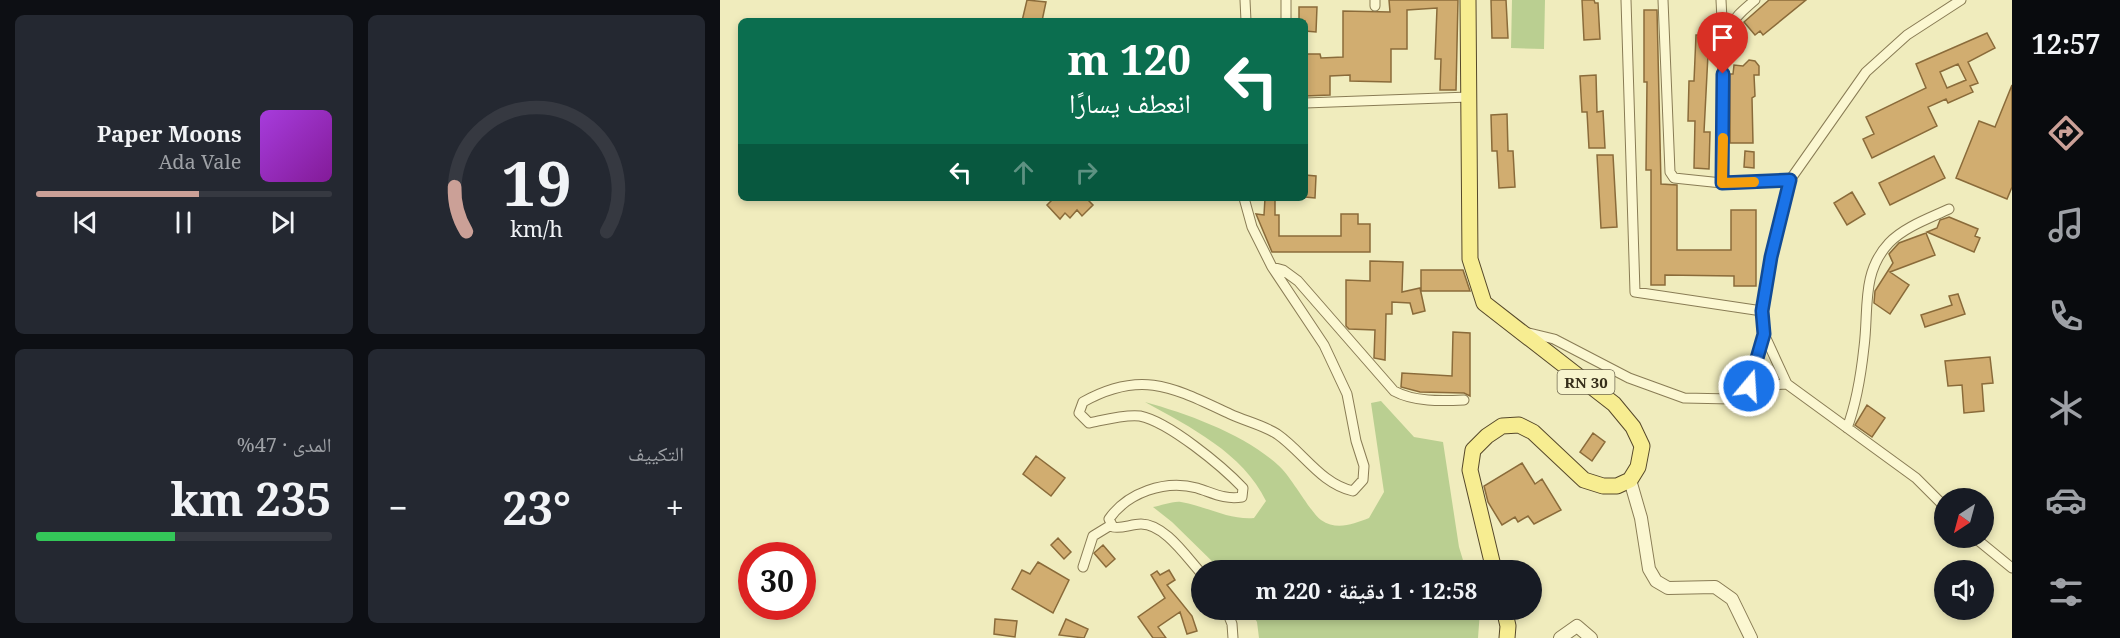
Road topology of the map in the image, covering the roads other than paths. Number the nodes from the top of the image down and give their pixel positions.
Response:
1 (1245, 0) edge
2 (1286, 0) edge
3 (1468, 0) edge
4 (1626, 0) edge
5 (1663, 0) edge
6 (1721, 0) edge
7 (1755, 0) edge
8 (1961, 0) edge
9 (1246, 18) edge
10 (1286, 18) edge
11 (1724, 52) junction
12 (1469, 97) junction
13 (1308, 103) edge
14 (1790, 180) junction
15 (1722, 183) junction
16 (1245, 201) edge
17 (1949, 209) dead end
18 (1272, 267) junction
19 (1762, 311) junction
20 (1517, 331) junction
21 (1764, 334) junction
22 (1787, 384) junction
23 (1749, 386) junction
24 (1464, 400) dead end
25 (1848, 428) junction
26 (1630, 480) junction
27 (1934, 496) edge
28 (1111, 525) junction
29 (1987, 548) edge
30 (1492, 560) edge
31 (1191, 562) edge
32 (1083, 567) dead end
33 (2012, 568) edge
34 (1230, 620) edge
35 (1507, 620) edge
36 (1233, 638) edge
37 (1507, 638) edge
38 (1560, 638) edge
39 (1591, 638) edge
40 (1751, 638) edge

1 - 9 street
2 - 10 street
3 - 12 main road, RN 30
4 - 19 street
5 - 15 street
6 - 11 street
7 - 11 street
8 - 14 street
11 - 15 street
12 - 13 street
12 - 20 main road, RN 30
14 - 15 street
14 - 19 street
16 - 18 street
17 - 25 street
18 - 24 street
18 - 28 street
19 - 21 street
20 - 23 street
20 - 26 main road, RN 30
21 - 22 street
21 - 23 street
22 - 23 street
22 - 25 street
25 - 27 street
26 - 30 main road
26 - 40 street
28 - 31 street
28 - 32 street
29 - 33 street
34 - 36 street
35 - 37 main road
38 - 39 street

